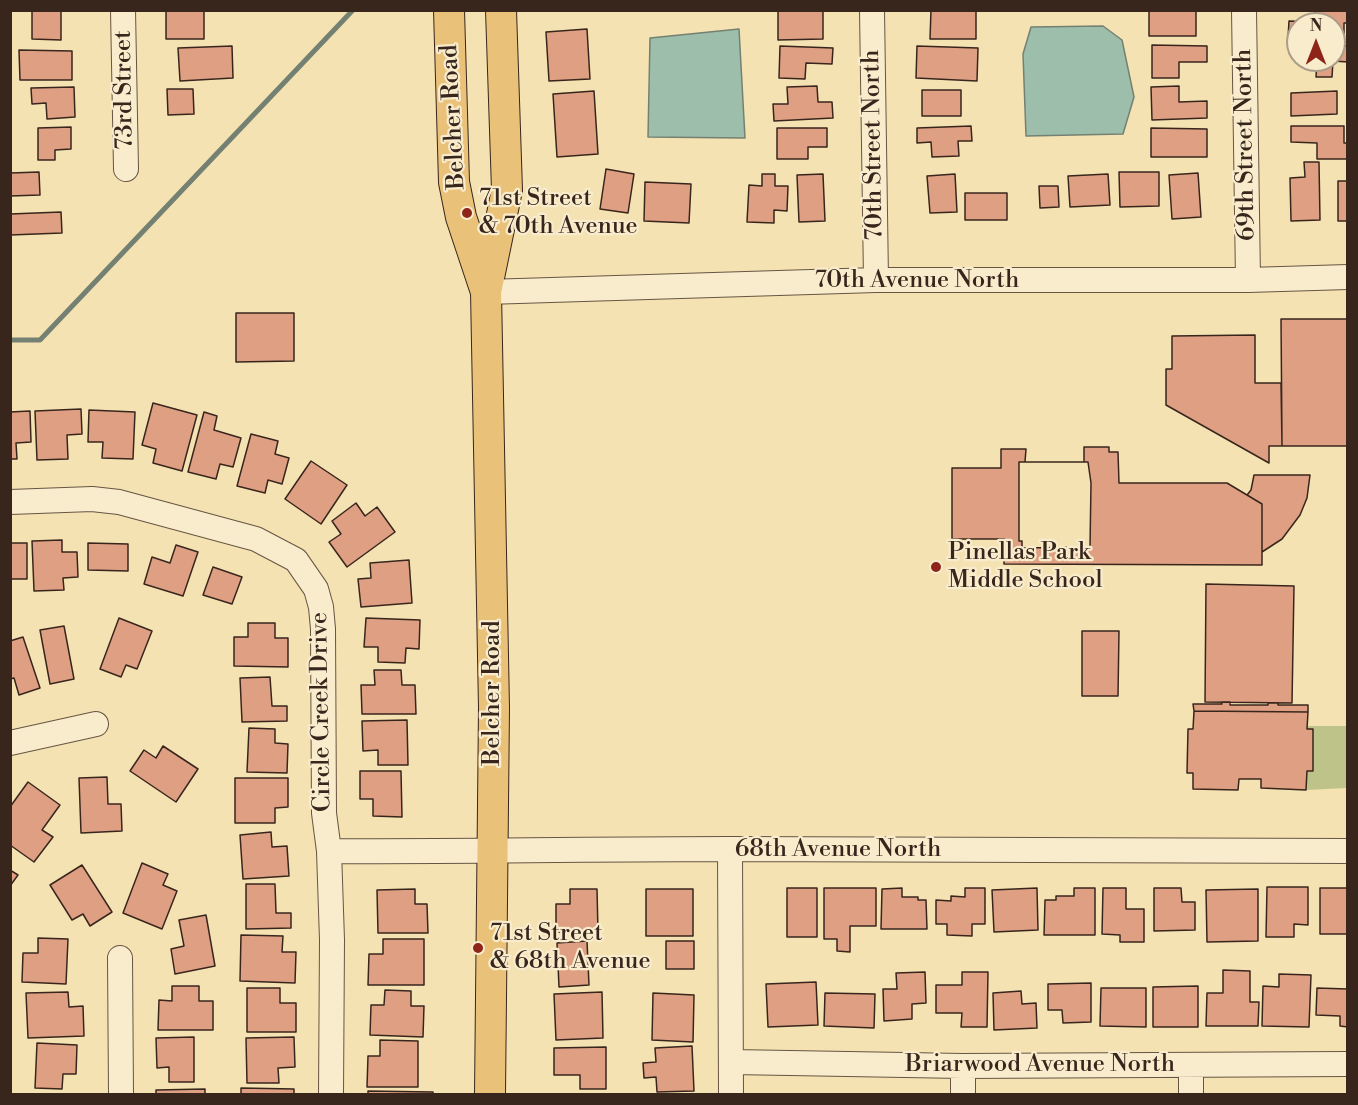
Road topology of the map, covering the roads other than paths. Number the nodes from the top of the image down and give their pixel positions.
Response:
1 (123, 10) edge
2 (449, 10) edge
3 (501, 10) edge
4 (872, 10) edge
5 (1244, 10) edge
6 (126, 169) dead end
7 (1347, 277) edge
8 (876, 280) junction
9 (1248, 280) junction
10 (486, 292) junction
11 (10, 502) edge
12 (96, 724) dead end
13 (10, 743) edge
14 (730, 849) junction
15 (493, 850) junction
16 (329, 851) junction
17 (1347, 851) edge
18 (120, 958) dead end
19 (732, 1062) junction
20 (1347, 1064) edge
21 (1191, 1065) junction
22 (963, 1066) junction
23 (121, 1095) edge
24 (331, 1095) edge
25 (490, 1095) edge
26 (731, 1095) edge
27 (963, 1095) edge
28 (1191, 1095) edge

1 - 6 street, 73rd Street
2 - 10 main road, Belcher Road
3 - 10 main road, Belcher Road
4 - 8 street, 70th Street North
5 - 9 street, 69th Street North
7 - 9 street, 70th Avenue North
8 - 9 street, 70th Avenue North
8 - 10 street, 70th Avenue North
10 - 15 main road, Belcher Road
11 - 16 street, Circle Creek Drive
12 - 13 street
14 - 15 street, 68th Avenue North
14 - 17 street, 68th Avenue North
14 - 19 street
15 - 16 street, 68th Avenue North
15 - 25 main road, Belcher Road
16 - 24 street, Circle Creek Drive
18 - 23 street
19 - 22 street, Briarwood Avenue North
19 - 26 street
20 - 21 street, Briarwood Avenue North
21 - 22 street, Briarwood Avenue North
21 - 28 street
22 - 27 street

